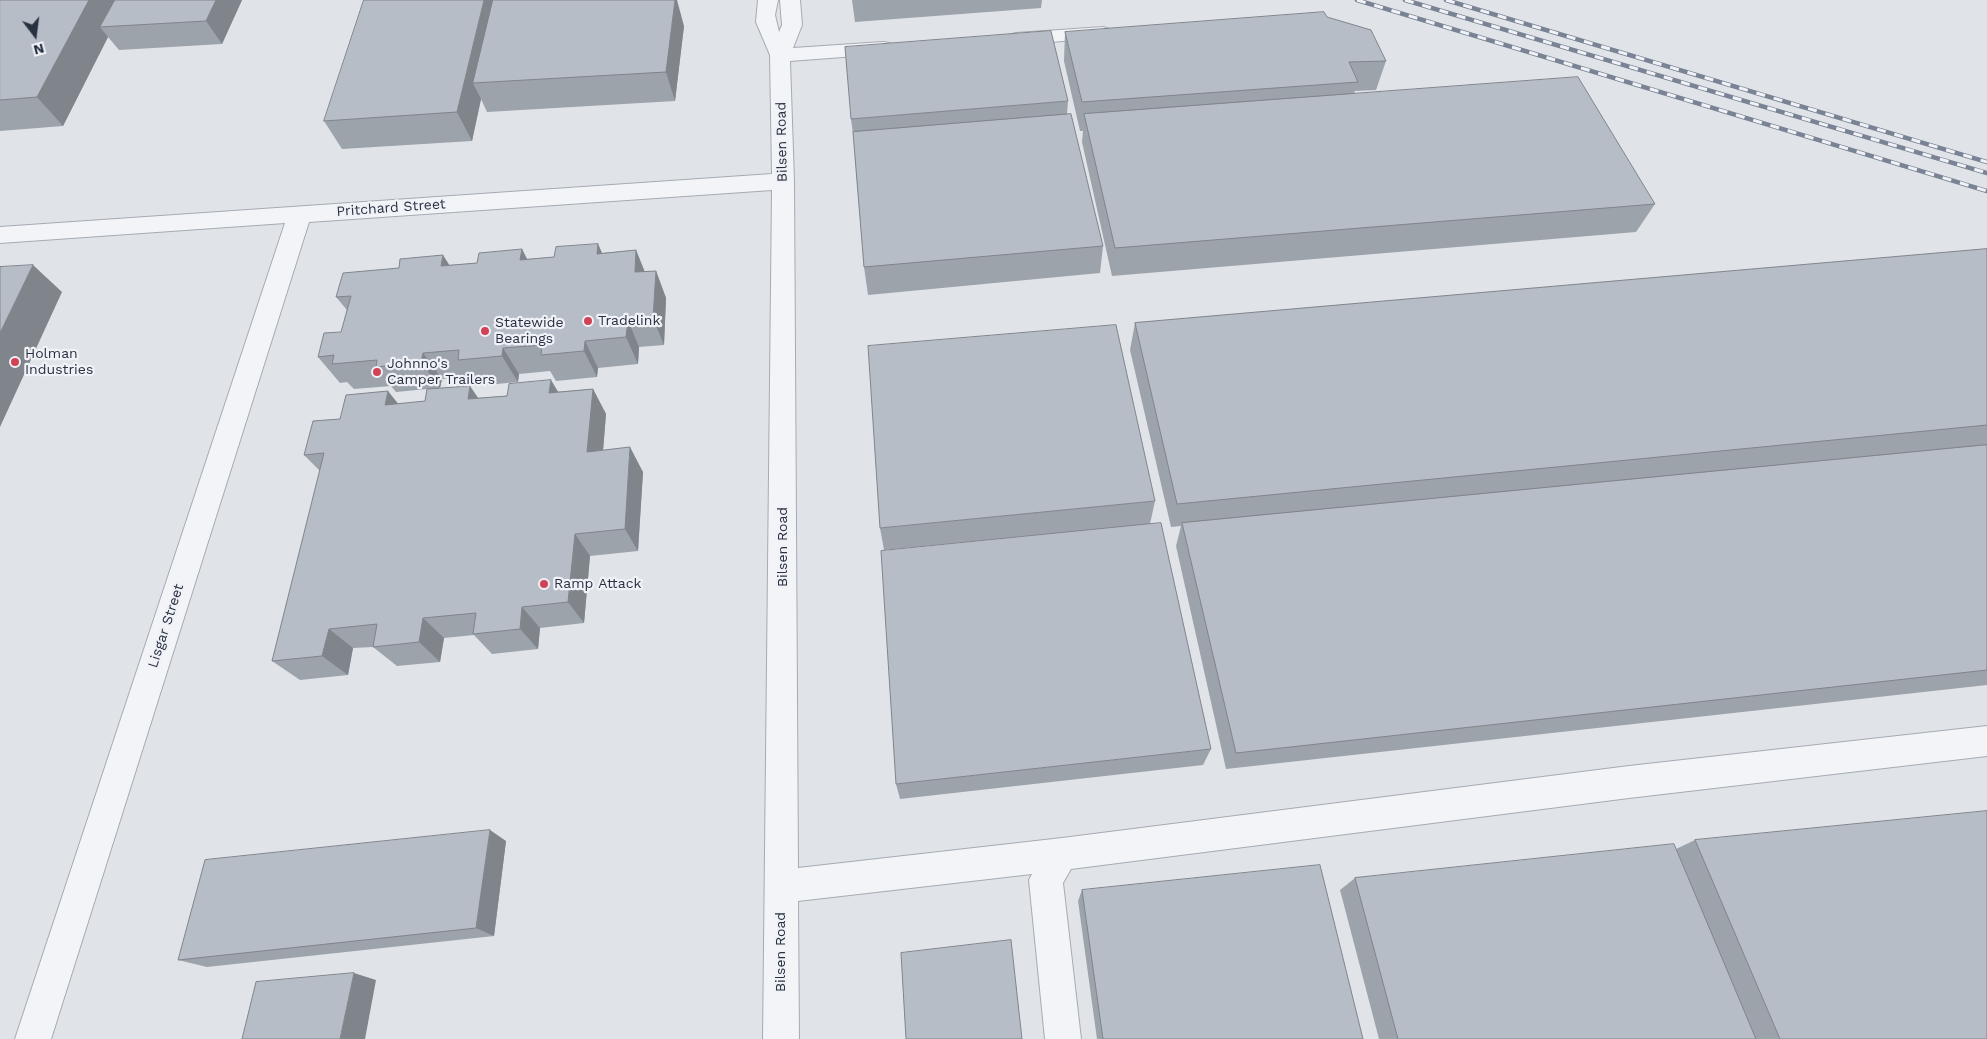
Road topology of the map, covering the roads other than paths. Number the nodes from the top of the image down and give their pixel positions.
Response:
1 (768, 0) edge
2 (790, 0) edge
3 (1125, 31) edge
4 (998, 40) edge
5 (901, 47) edge
6 (780, 55) junction
7 (783, 181) junction
8 (300, 214) junction
9 (0, 235) edge
10 (1987, 741) edge
11 (1062, 854) junction
12 (782, 886) junction
13 (32, 1039) edge
14 (781, 1039) edge
15 (1062, 1039) edge

1 - 6 street, Bilsen Road
2 - 6 street, Bilsen Road
3 - 4 street
5 - 6 street
6 - 7 street, Bilsen Road
7 - 8 street, Pritchard Street
7 - 12 street, Bilsen Road
8 - 9 street, Pritchard Street
8 - 13 street, Lisgar Street
10 - 11 street
11 - 12 street
11 - 15 street
12 - 14 street, Bilsen Road

